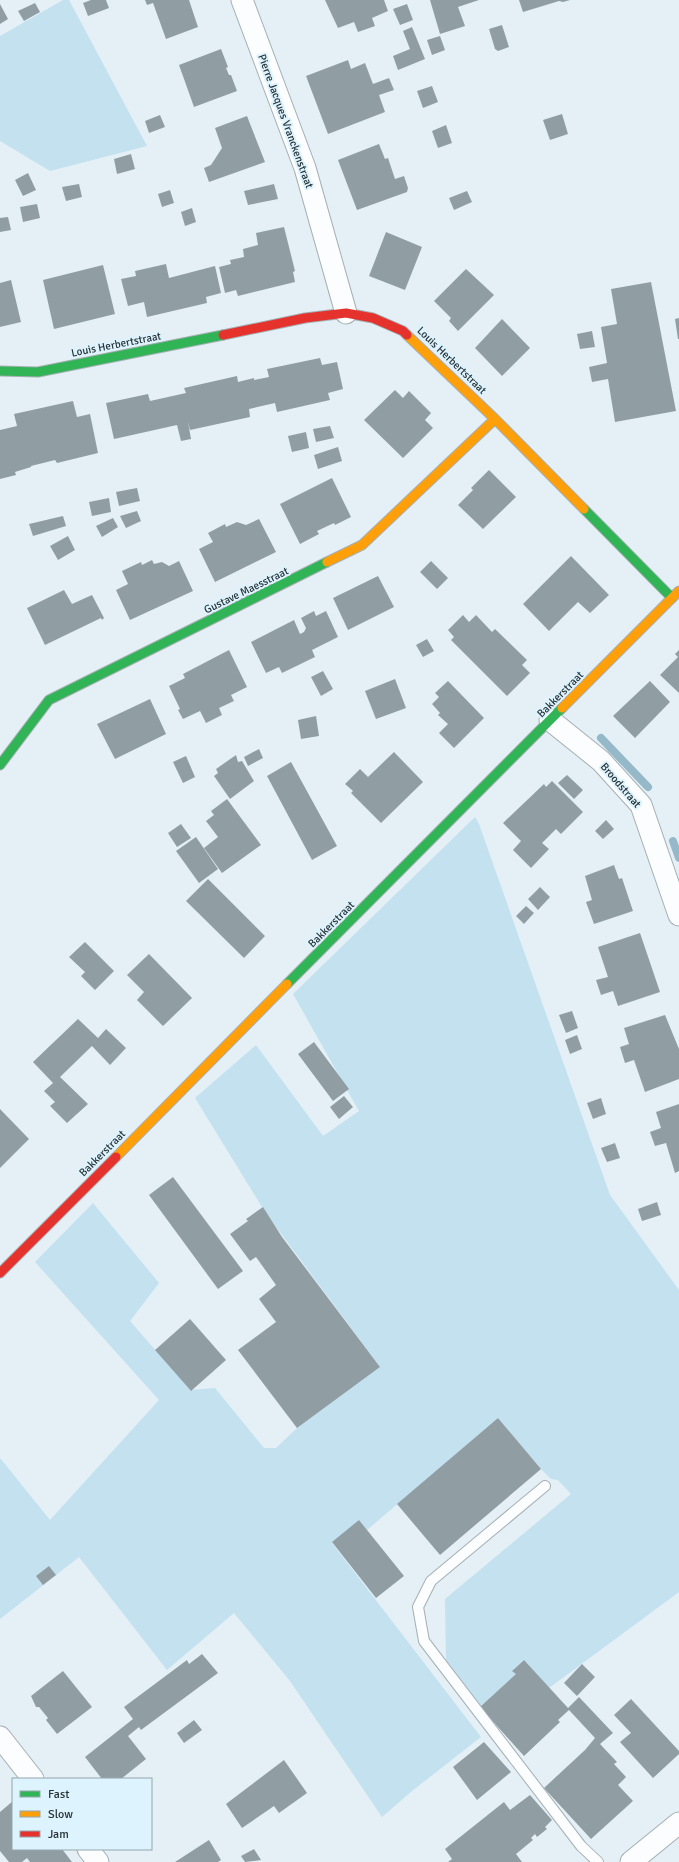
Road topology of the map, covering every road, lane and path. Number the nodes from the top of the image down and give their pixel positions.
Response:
1 (242, 0) edge
2 (346, 313) junction
3 (0, 371) edge
4 (495, 418) junction
5 (679, 591) edge
6 (672, 598) junction
7 (550, 720) junction
8 (0, 765) edge
9 (679, 915) edge
10 (0, 1273) edge
11 (545, 1486) dead end
12 (0, 1737) edge
13 (32, 1778) edge
14 (679, 1823) edge
15 (89, 1850) edge
16 (98, 1862) edge
17 (598, 1862) edge
18 (630, 1862) edge

1 - 2 street, Pierre Jacques Vranckenstraat
2 - 3 street, Louis Herbertstraat
2 - 4 street, Louis Herbertstraat
4 - 6 street, Louis Herbertstraat
4 - 8 street, Gustave Maesstraat
5 - 6 street, Bakkerstraat
6 - 7 street, Bakkerstraat
7 - 9 street, Broodstraat
7 - 10 street, Bakkerstraat
11 - 17 lane
12 - 13 street
14 - 18 street
15 - 16 street

